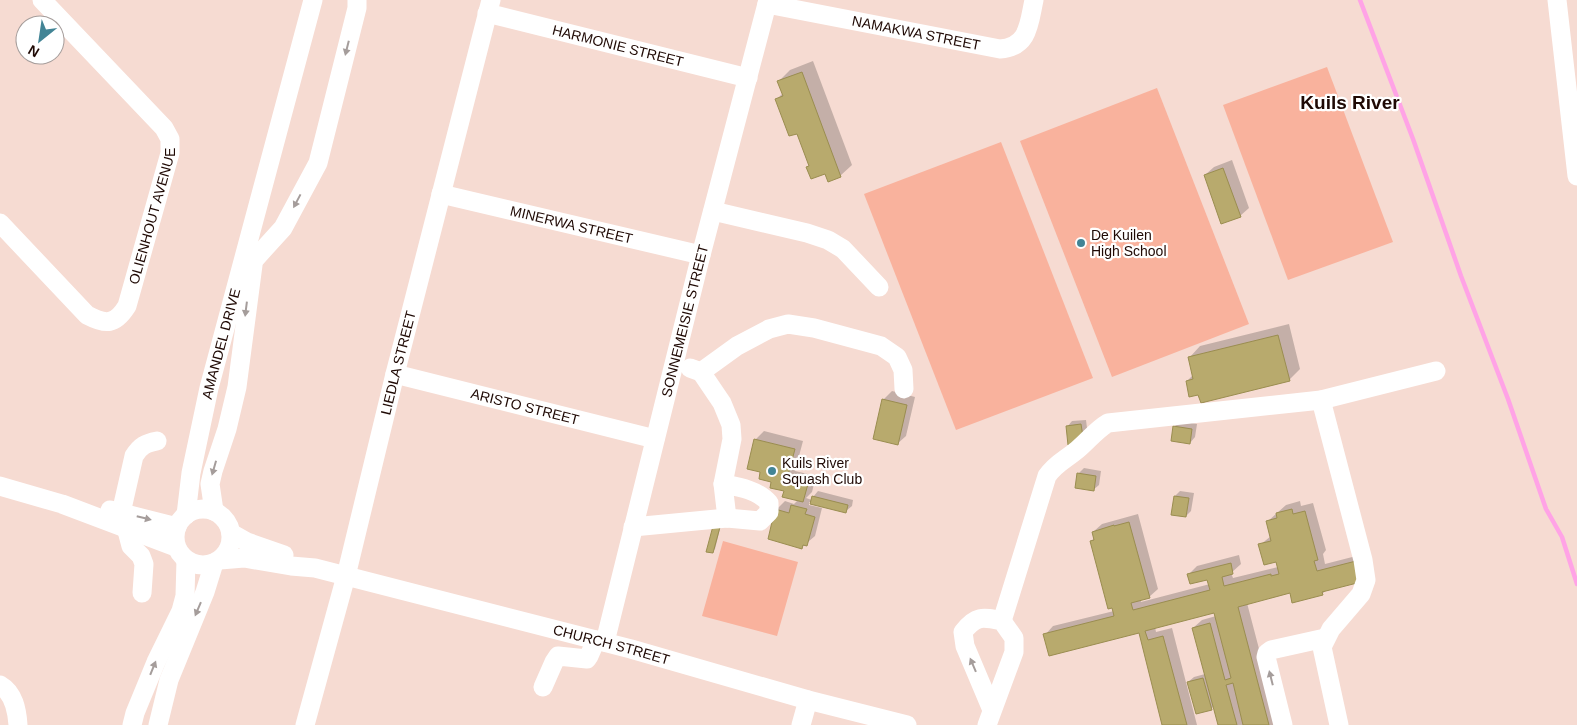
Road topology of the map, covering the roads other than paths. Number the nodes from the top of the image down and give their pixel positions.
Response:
1 (42, 0) edge
2 (313, 0) edge
3 (357, 0) edge
4 (1034, 0) edge
5 (1557, 0) edge
6 (768, 2) edge
7 (489, 7) edge
8 (748, 78) junction
9 (267, 175) junction
10 (1577, 176) edge
11 (441, 194) junction
12 (713, 211) junction
13 (0, 223) edge
14 (702, 255) junction
15 (254, 260) junction
16 (879, 287) dead end
17 (674, 364) junction
18 (1436, 371) dead end
19 (701, 372) junction
20 (395, 374) junction
21 (904, 389) dead end
22 (1321, 400) junction
23 (655, 440) junction
24 (157, 441) dead end
25 (723, 484) junction
26 (0, 486) edge
27 (214, 511) junction
28 (727, 518) junction
29 (123, 520) junction
30 (181, 521) junction
31 (633, 527) junction
32 (231, 533) junction
33 (181, 553) junction
34 (217, 561) junction
35 (314, 568) junction
36 (346, 576) junction
37 (142, 593) dead end
38 (1002, 621) junction
39 (1325, 638) junction
40 (601, 641) junction
41 (0, 684) edge
42 (543, 687) dead end
43 (808, 700) junction
44 (989, 717) edge
45 (18, 725) edge
46 (132, 725) edge
47 (158, 725) edge
48 (305, 725) edge
49 (801, 725) edge
50 (907, 725) edge
51 (1283, 725) edge
52 (1340, 725) edge

1 - 13 street, OLIENHOUT AVENUE
2 - 9 street, AMANDEL DRIVE
3 -> 15 street
4 - 6 street, NAMAKWA STREET
5 - 10 street
6 - 8 street, SONNEMEISIE STREET
7 - 8 street, HARMONIE STREET
7 - 11 street, LIEDLA STREET
8 - 12 street, SONNEMEISIE STREET
9 - 15 street, AMANDEL DRIVE
9 - 30 street, AMANDEL DRIVE
11 - 14 street, MINERWA STREET
11 - 20 street, LIEDLA STREET
12 - 14 street, SONNEMEISIE STREET
12 - 16 street
14 - 17 street, SONNEMEISIE STREET
15 -> 27 street, AMANDEL DRIVE
17 - 19 street
17 - 23 street, SONNEMEISIE STREET
18 - 22 street
19 - 21 street
19 - 25 street
20 - 23 street, ARISTO STREET
20 - 36 street, LIEDLA STREET
22 - 38 street
22 - 39 street
23 - 31 street, SONNEMEISIE STREET
24 - 29 street
25 - 28 street
25 - 28 street
26 - 29 street
27 - 30 street
27 - 32 street
28 - 31 street
29 -> 30 street
29 - 33 street
29 - 37 street
30 - 33 street
31 - 40 street, SONNEMEISIE STREET
32 - 34 street
32 - 35 street, CHURCH STREET
33 - 34 street
46 -> 33 street
34 - 35 street, CHURCH STREET
34 -> 47 street
35 - 36 street, CHURCH STREET
36 - 40 street, CHURCH STREET
36 - 48 street, LIEDLA STREET
38 - 44 street
44 -> 38 street
51 -> 39 street
39 - 52 street
40 - 42 street
40 - 43 street, CHURCH STREET
41 - 45 street
43 - 49 street
43 - 50 street, CHURCH STREET

